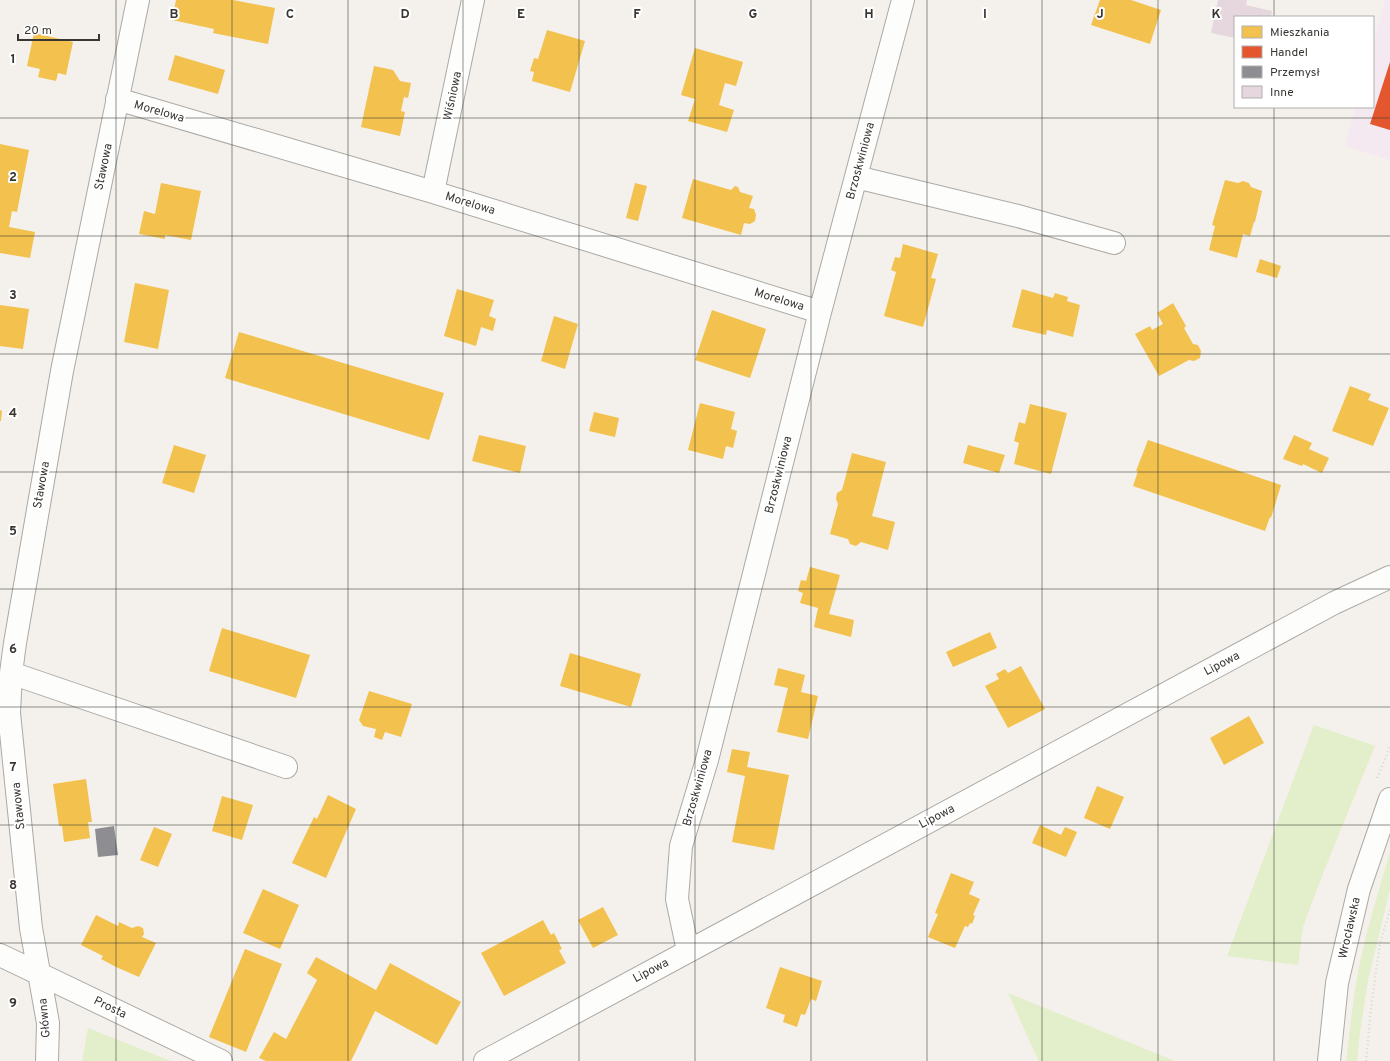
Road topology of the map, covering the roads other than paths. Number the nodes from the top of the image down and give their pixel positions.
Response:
1 (138, 0) edge
2 (473, 0) edge
3 (903, 0) edge
4 (118, 99) junction
5 (856, 177) junction
6 (432, 192) junction
7 (1114, 243) dead end
8 (820, 312) junction
9 (1390, 577) edge
10 (11, 673) junction
11 (286, 767) dead end
12 (1390, 799) edge
13 (688, 951) junction
14 (0, 955) edge
15 (40, 974) junction
16 (46, 1061) edge
17 (221, 1061) edge
18 (484, 1061) edge
19 (1329, 1061) edge

1 - 4 street, Stawowa
2 - 6 street, Wiśniowa
3 - 5 street, Brzoskwiniowa
4 - 6 street, Morelowa
4 - 10 street, Stawowa
5 - 7 street
5 - 8 street, Brzoskwiniowa
6 - 8 street, Morelowa
8 - 13 street, Brzoskwiniowa
9 - 13 street, Lipowa
10 - 11 street
10 - 15 street, Stawowa
12 - 19 street, Wrocławska
13 - 18 street, Lipowa
14 - 15 street, Prosta
15 - 16 street, Główna
15 - 17 street, Prosta

